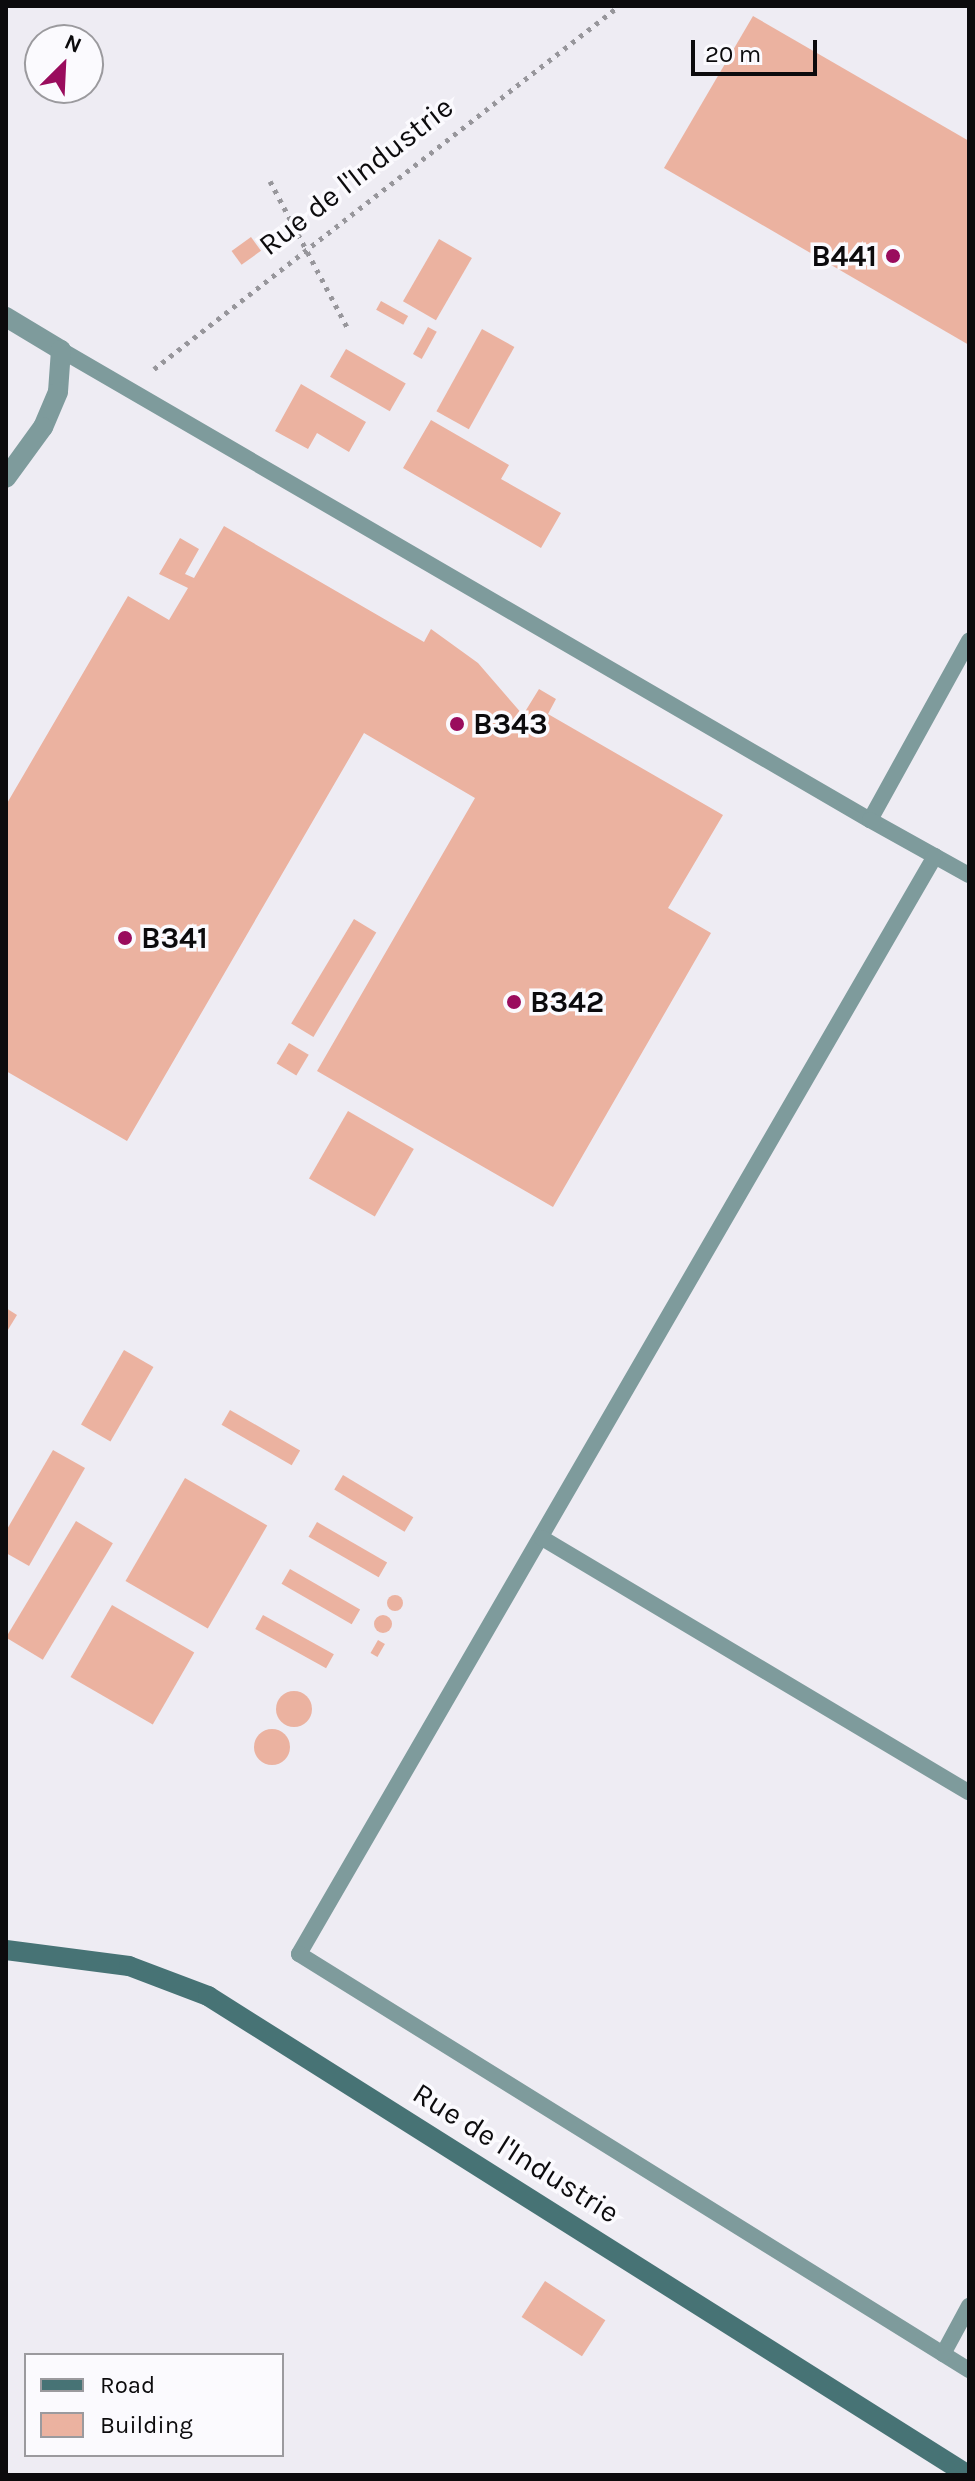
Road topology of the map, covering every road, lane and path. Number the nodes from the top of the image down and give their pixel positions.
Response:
1 (619, 6) edge
2 (270, 181) dead end
3 (309, 252) junction
4 (6, 317) edge
5 (347, 327) dead end
6 (61, 350) junction
7 (127, 389) junction
8 (6, 478) edge
9 (969, 641) edge
10 (870, 820) junction
11 (935, 856) junction
12 (969, 875) edge
13 (542, 1538) junction
14 (969, 1793) edge
15 (6, 1950) edge
16 (969, 2306) edge
17 (943, 2354) junction
18 (969, 2370) edge
19 (968, 2475) edge

1 - 3 path, Rue de l'Industrie
2 - 3 path
3 - 5 path
3 - 7 path, Rue de l'Industrie
4 - 6 street
6 - 7 lane
6 - 8 street
7 - 10 lane
9 - 10 lane
10 - 11 lane
11 - 12 lane
11 - 13 lane
13 - 14 lane
13 - 17 lane
15 - 19 main road, Rue de l'Industrie
16 - 17 lane
17 - 18 lane

